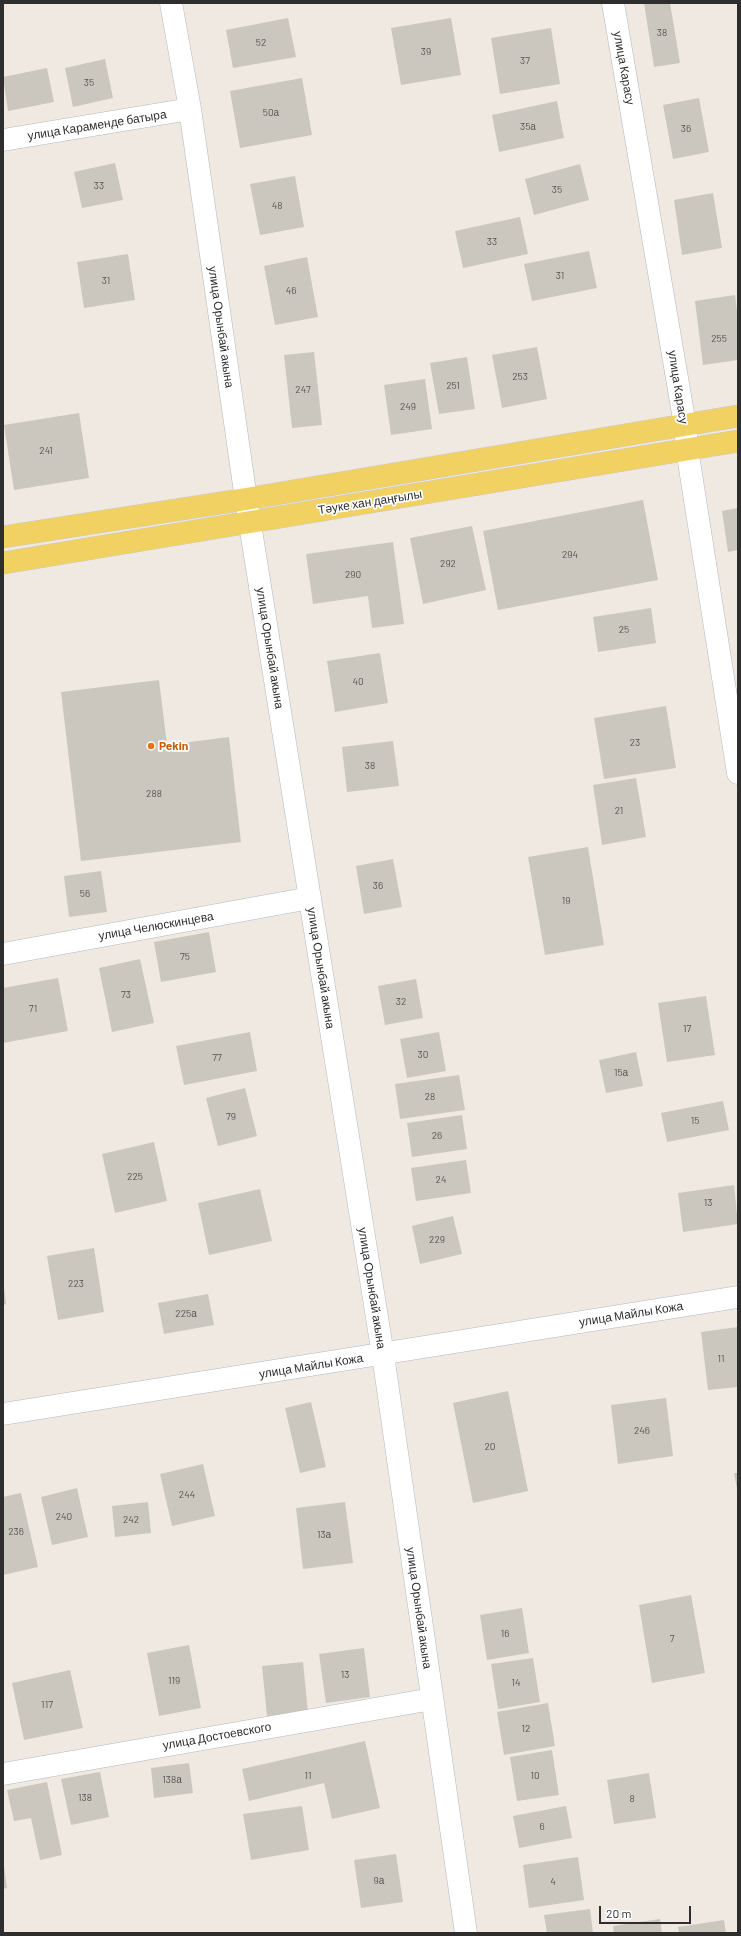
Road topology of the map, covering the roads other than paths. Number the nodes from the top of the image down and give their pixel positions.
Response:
1 (171, 3) edge
2 (613, 3) edge
3 (190, 109) junction
4 (3, 140) edge
5 (738, 416) edge
6 (685, 425) junction
7 (738, 441) edge
8 (687, 449) junction
9 (246, 499) junction
10 (250, 522) junction
11 (3, 537) edge
12 (3, 563) edge
13 (738, 772) edge
14 (310, 898) junction
15 (3, 954) edge
16 (738, 1297) edge
17 (383, 1355) junction
18 (3, 1414) edge
19 (432, 1699) junction
20 (3, 1774) edge
21 (466, 1933) edge

1 - 3 street, улица Орынбай акына
2 - 6 street, улица Карасу
3 - 4 street, улица Караменде батыра
3 - 9 street, улица Орынбай акына
5 - 6 main road, Тәуке хан даңғылы
6 - 8 street, улица Карасу
6 - 9 main road, Тәуке хан даңғылы
7 - 8 main road, Тәуке хан даңғылы
8 - 10 main road, Тәуке хан даңғылы
8 - 13 street, улица Карасу
9 - 10 street, улица Орынбай акына
9 - 11 main road, Тәуке хан даңғылы
10 - 12 main road, Тәуке хан даңғылы
10 - 14 street, улица Орынбай акына
14 - 15 street, улица Челюскинцева
14 - 17 street, улица Орынбай акына
16 - 17 street, улица Майлы Кожа
17 - 18 street, улица Майлы Кожа
17 - 19 street, улица Орынбай акына
19 - 20 street, улица Достоевского
19 - 21 street, улица Орынбай акына

